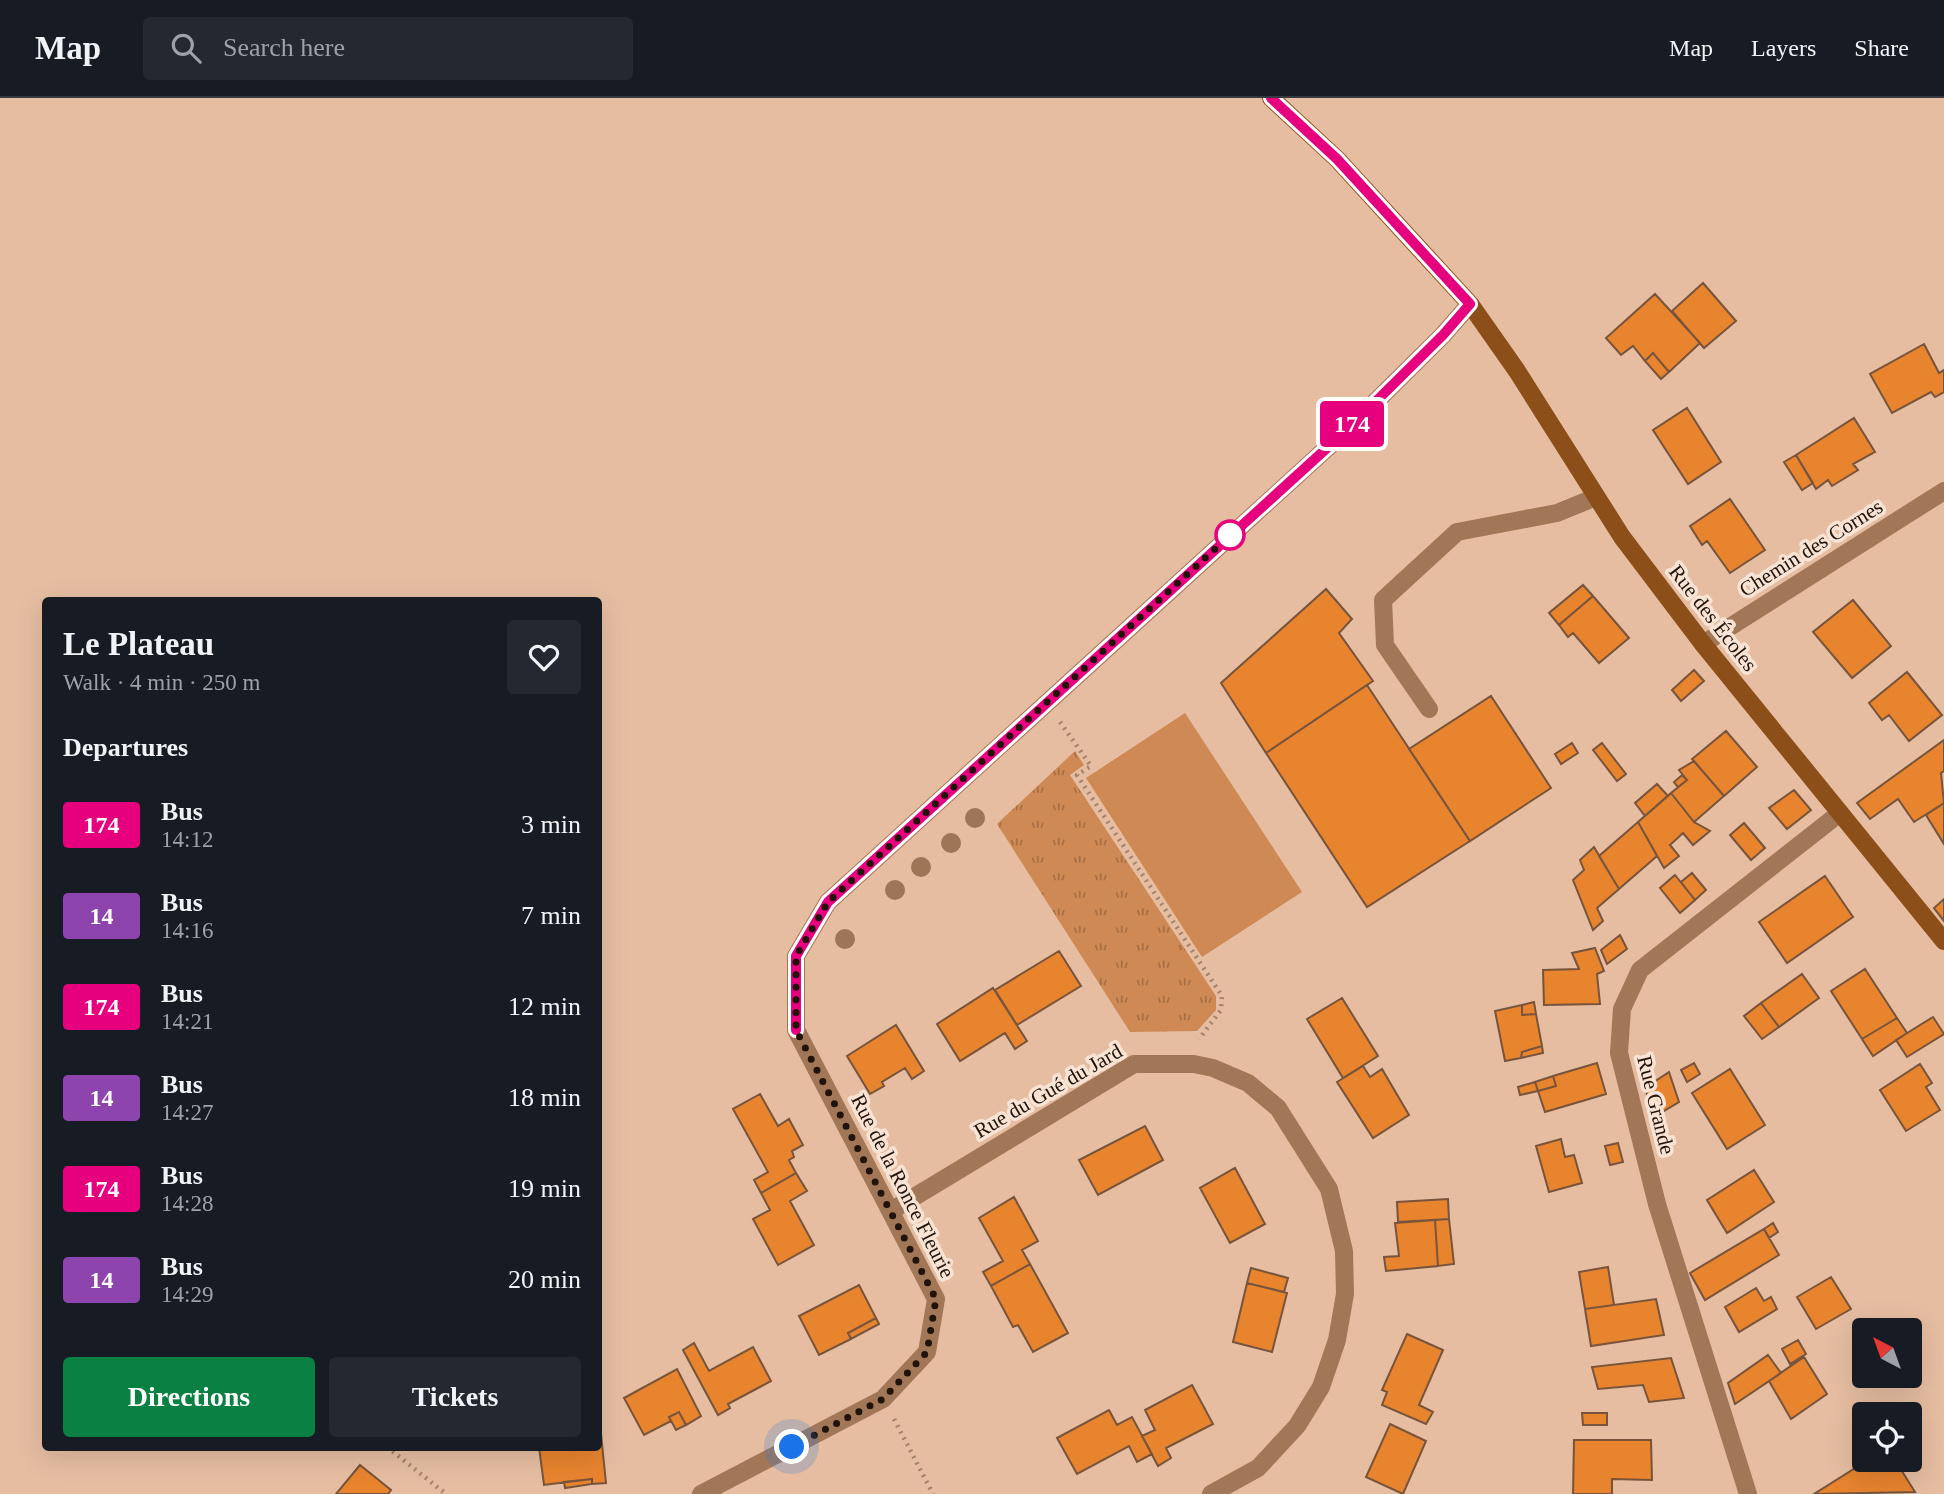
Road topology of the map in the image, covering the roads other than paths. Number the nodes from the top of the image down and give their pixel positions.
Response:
1 (1271, 98) edge
2 (1470, 304) junction
3 (1944, 491) edge
4 (1596, 497) junction
5 (1703, 644) junction
6 (1429, 709) dead end
7 (1840, 813) junction
8 (1944, 941) edge
9 (891, 1211) junction
10 (701, 1494) edge
11 (1211, 1494) edge
12 (1748, 1494) edge

1 - 2 street, Rue des Écoles
2 - 4 street, Rue des Écoles
2 - 9 street, Rue de la Ronce Fleurie
3 - 5 street, Chemin des Cornes
4 - 5 street, Rue des Écoles
4 - 6 street
5 - 7 street, Rue des Écoles
7 - 8 street, Rue des Écoles
7 - 12 street, Rue Grande
9 - 10 street, Rue de la Ronce Fleurie
9 - 11 street, Rue du Gué du Jard

